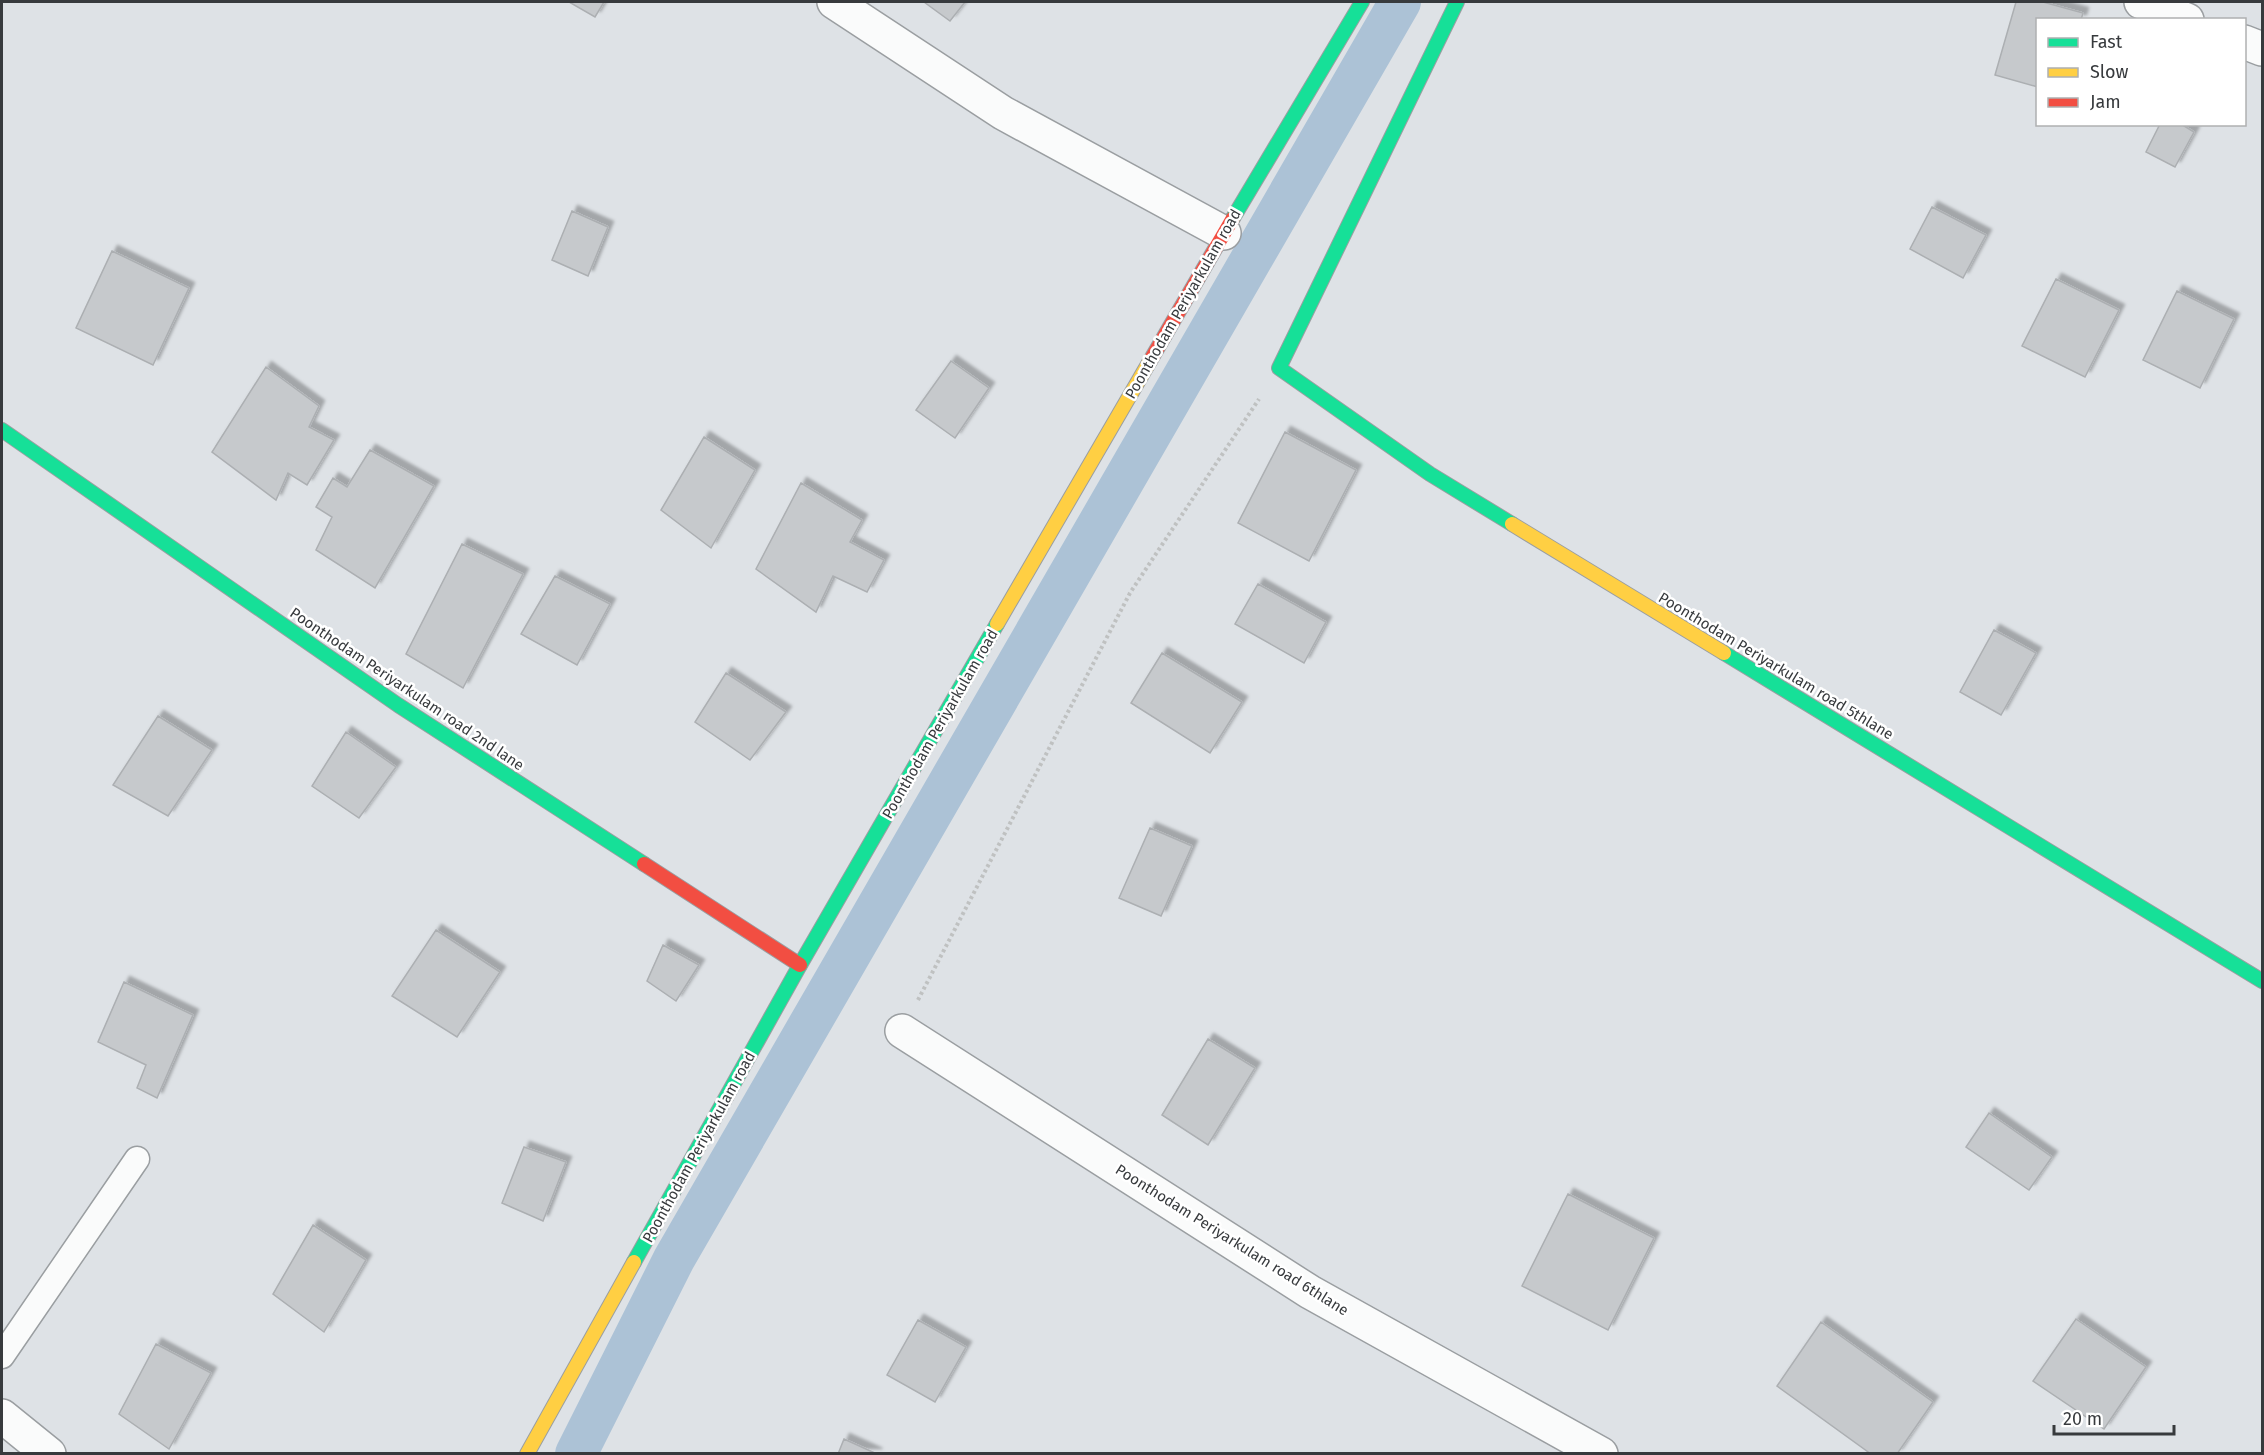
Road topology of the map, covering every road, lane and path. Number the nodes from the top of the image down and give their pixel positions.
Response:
1 (834, 2) edge
2 (1362, 2) edge
3 (1457, 2) edge
4 (2141, 2) edge
5 (2182, 18) edge
6 (2246, 43) edge
7 (2262, 49) edge
8 (1224, 233) junction
9 (1279, 368) junction
10 (2, 430) edge
11 (800, 965) junction
12 (2262, 981) edge
13 (902, 1031) joint
14 (137, 1159) dead end
15 (2, 1356) edge
16 (2, 1416) edge
17 (49, 1454) edge
18 (527, 1454) edge
19 (1601, 1454) edge

1 - 8 street
2 - 8 street, Poonthodam Periyarkulam road
3 - 9 street
4 - 5 street
6 - 7 street
8 - 11 street, Poonthodam Periyarkulam road
9 - 12 street, Poonthodam Periyarkulam road 5thlane
9 - 13 path
10 - 11 street, Poonthodam Periyarkulam road 2nd lane
11 - 18 street, Poonthodam Periyarkulam road
13 - 19 street, Poonthodam Periyarkulam road 6thlane
14 - 15 lane
16 - 17 street

